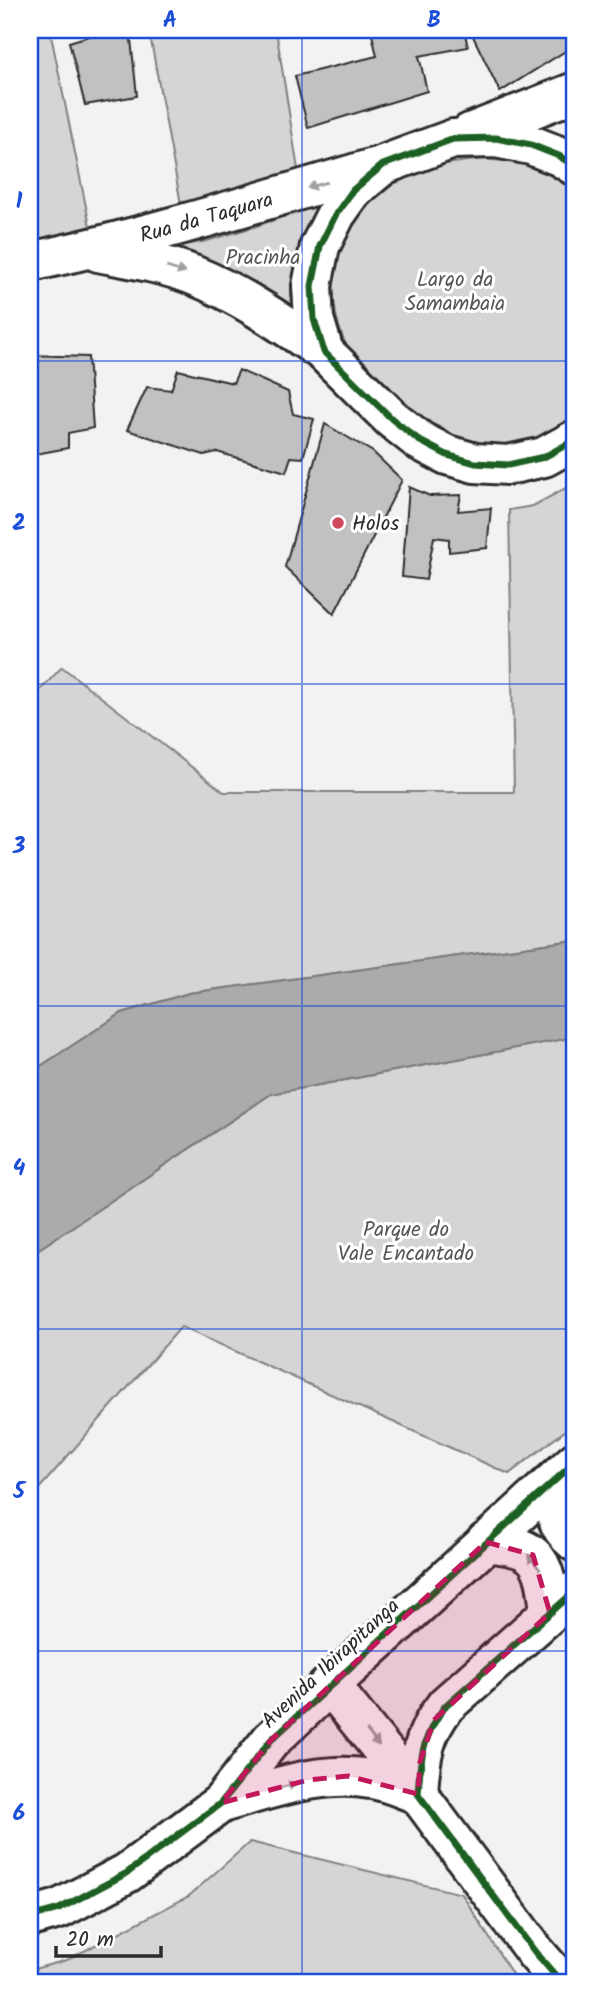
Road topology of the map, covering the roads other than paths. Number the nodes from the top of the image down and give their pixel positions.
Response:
1 (575, 92) edge
2 (453, 139) junction
3 (383, 165) junction
4 (575, 166) edge
5 (85, 250) junction
6 (30, 262) edge
7 (324, 352) junction
8 (575, 440) edge
9 (564, 1472) edge
10 (486, 1542) junction
11 (575, 1542) edge
12 (563, 1602) edge
13 (330, 1685) junction
14 (418, 1794) junction
15 (221, 1803) junction
16 (30, 1917) edge
17 (561, 1982) edge

1 - 2 street
2 - 3 street, Rua da Taquara
2 - 4 street
3 -> 5 street, Rua da Taquara
3 - 7 street
5 - 6 street, Rua da Taquara
5 -> 7 street
7 - 8 street
9 - 10 street, Avenida Ibirapitanga
9 - 11 street
12 -> 10 street
10 - 13 street, Avenida Ibirapitanga
12 - 14 street
13 -> 14 street, Avenida Ibirapitanga
13 - 15 street, Avenida Ibirapitanga
15 -> 14 street, Avenida Ibirapitanga
14 - 17 street, Avenida Ibirapitanga
15 - 16 street, Avenida Ibirapitanga

